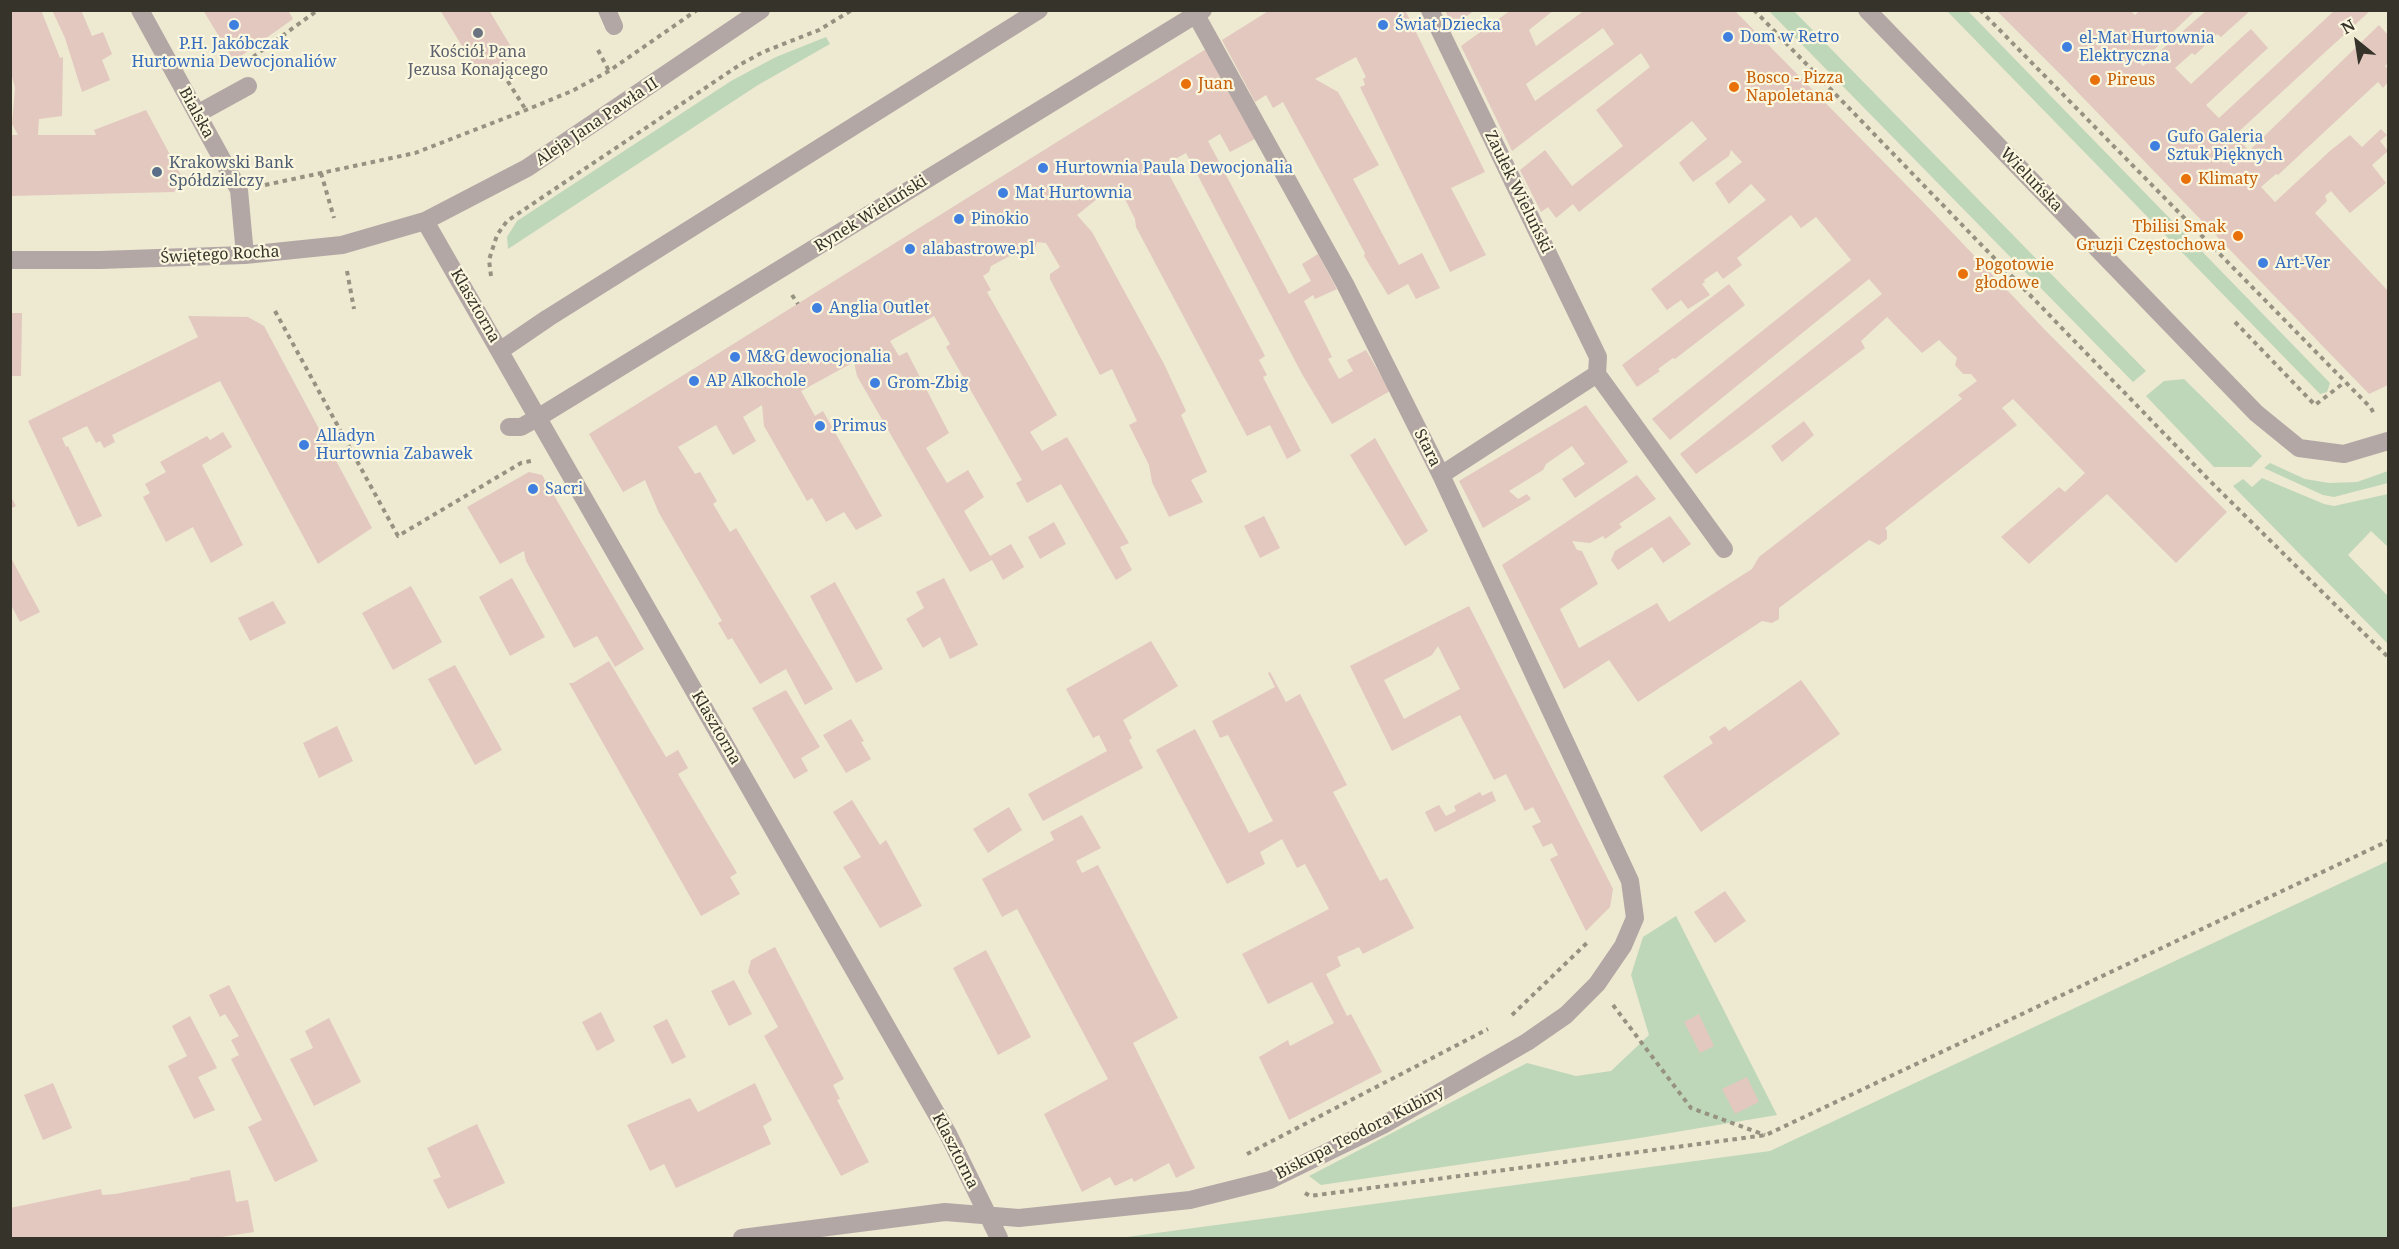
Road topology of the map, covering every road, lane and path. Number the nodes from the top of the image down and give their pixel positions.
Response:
1 (140, 10) edge
2 (318, 10) edge
3 (697, 10) edge
4 (761, 10) edge
5 (852, 10) edge
6 (1039, 10) edge
7 (1430, 10) edge
8 (1754, 10) edge
9 (1867, 10) edge
10 (1980, 10) edge
11 (1200, 13) edge
12 (249, 60) dead end
13 (498, 66) dead end
14 (249, 86) dead end
15 (526, 110) junction
16 (197, 114) junction
17 (239, 190) junction
18 (425, 221) junction
19 (245, 255) junction
20 (10, 260) edge
21 (792, 294) dead end
22 (798, 304) dead end
23 (475, 307) junction
24 (275, 311) dead end
25 (2235, 322) dead end
26 (501, 350) junction
27 (1597, 374) junction
28 (2346, 382) junction
29 (539, 417) junction
30 (509, 427) dead end
31 (2388, 442) edge
32 (542, 459) dead end
33 (1441, 475) junction
34 (1724, 549) dead end
35 (2388, 657) edge
36 (2388, 841) edge
37 (1633, 894) joint
38 (1596, 934) dead end
39 (1597, 984) junction
40 (1511, 1017) dead end
41 (1490, 1028) dead end
42 (1766, 1135) junction
43 (1245, 1155) dead end
44 (1282, 1174) junction
45 (987, 1216) junction
46 (742, 1239) edge
47 (999, 1239) edge

1 - 16 street, Bialska
2 - 12 path
3 - 15 path
4 - 18 street, Aleja Jana Pawła II
5 - 23 path
6 - 26 street
7 - 27 street, Zaułek Wieluński
8 - 35 path
9 - 31 street, Wieluńska
10 - 28 path
11 - 29 street, Rynek Wieluński
11 - 33 street, Stara
13 - 15 path
14 - 16 street
15 - 17 path
16 - 17 street, Bialska
17 - 19 street, Bialska
18 - 19 street, Świętego Rocha
18 - 23 street, Klasztorna
19 - 20 street, Świętego Rocha
21 - 22 path
23 - 26 street, Klasztorna
24 - 32 path
25 - 28 path
26 - 29 street, Klasztorna
27 - 33 street
27 - 34 street, Zaułek Wieluński
28 - 31 path
29 - 30 street, Rynek Wieluński
29 - 45 street, Klasztorna
33 - 37 street, Stara
36 - 42 path
37 - 39 street, Biskupa Teodora Kubiny
38 - 40 path
39 - 42 path
39 - 44 street, Biskupa Teodora Kubiny
41 - 43 path
42 - 44 path
44 - 45 street, Biskupa Teodora Kubiny
45 - 46 street, Biskupa Teodora Kubiny
45 - 47 street, Klasztorna

